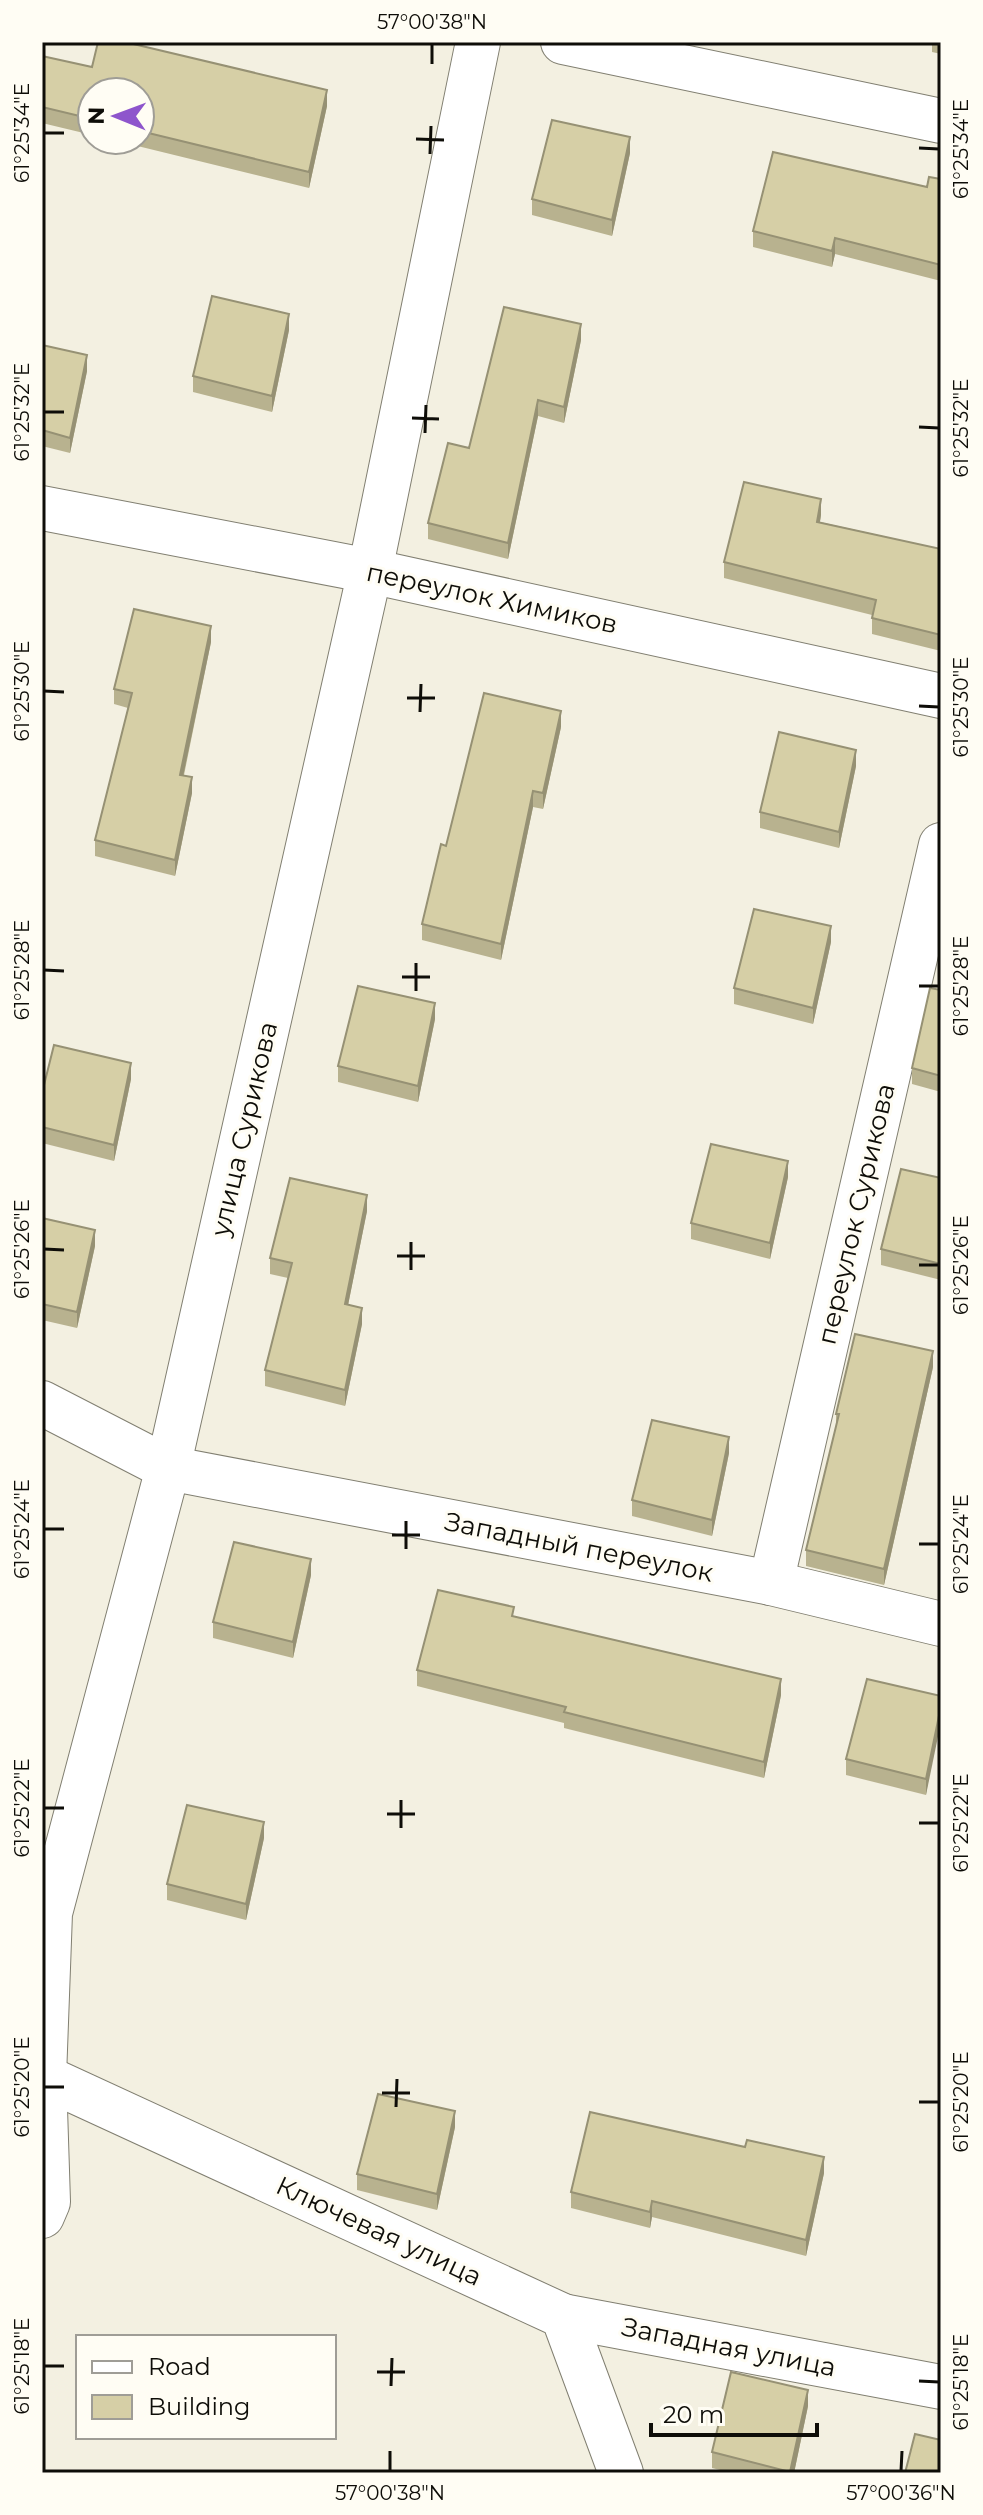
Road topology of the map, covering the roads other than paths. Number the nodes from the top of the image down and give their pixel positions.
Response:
1 (478, 42) edge
2 (563, 42) edge
3 (941, 121) edge
4 (42, 508) edge
5 (370, 571) junction
6 (941, 696) edge
7 (941, 845) edge
8 (42, 1403) edge
9 (168, 1468) junction
10 (771, 1583) junction
11 (941, 1624) edge
12 (43, 2077) edge
13 (42, 2216) edge
14 (563, 2316) junction
15 (941, 2387) edge
16 (621, 2473) edge

1 - 5 street, улица Сурикова
2 - 3 street
4 - 5 street, переулок Химиков
5 - 6 street, переулок Химиков
5 - 9 street, улица Сурикова
7 - 10 street, переулок Сурикова
8 - 9 street, Западный переулок
9 - 10 street, Западный переулок
9 - 12 street, улица Сурикова
10 - 11 street, Западный переулок
12 - 13 street, улица Сурикова
12 - 14 street, Ключевая улица
14 - 15 street, Западная улица
14 - 16 street

